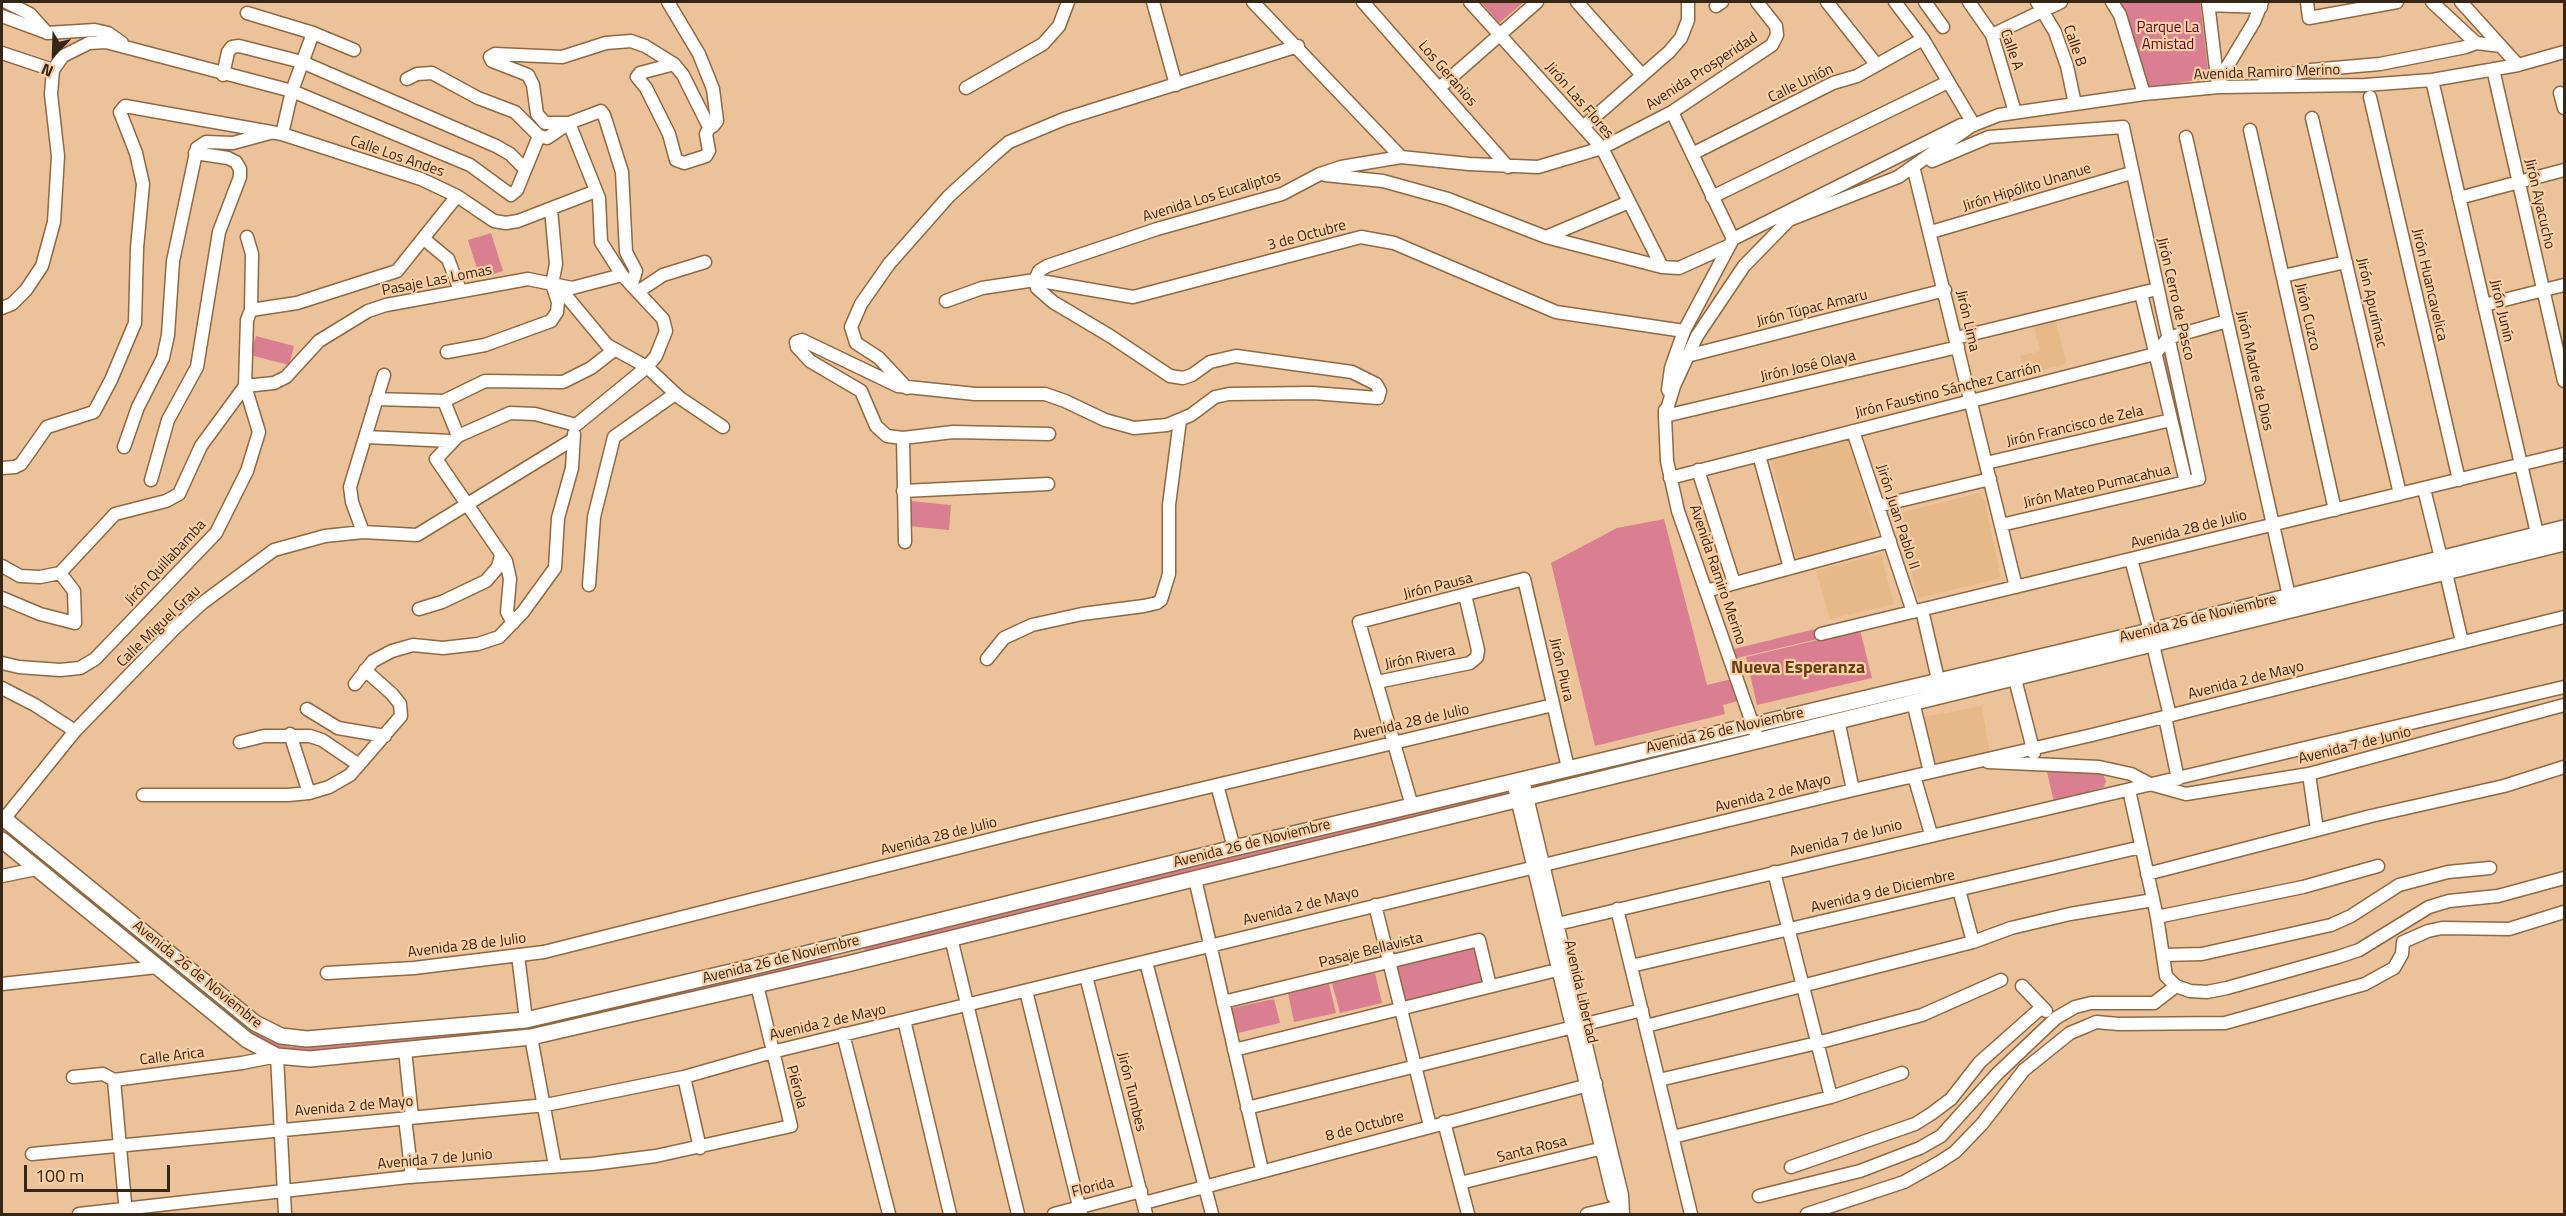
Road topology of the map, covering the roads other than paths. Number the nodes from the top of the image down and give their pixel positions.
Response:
1 (6, 2) edge
2 (668, 2) edge
3 (1068, 2) edge
4 (1153, 2) edge
5 (1253, 2) edge
6 (1363, 2) edge
7 (1470, 2) edge
8 (1537, 2) edge
9 (1577, 2) edge
10 (1688, 2) edge
11 (1757, 2) edge
12 (1827, 2) edge
13 (1895, 2) edge
14 (1925, 2) edge
15 (1969, 2) edge
16 (2061, 2) edge
17 (2113, 2) edge
18 (2307, 2) edge
19 (2397, 2) edge
20 (2432, 2) edge
21 (2461, 2) edge
22 (2208, 3) edge
23 (2262, 4) edge
24 (2356, 5) edge
25 (2040, 6) edge
26 (247, 13) dead end
27 (2, 16) edge
28 (1942, 27) dead end
29 (47, 33) junction
30 (313, 33) junction
31 (1500, 35) junction
32 (1992, 35) junction
33 (1923, 39) junction
34 (2476, 42) junction
35 (1298, 46) junction
36 (2501, 46) junction
37 (133, 50) junction
38 (354, 50) dead end
39 (2565, 52) edge
40 (2, 53) edge
41 (302, 62) junction
42 (674, 64) junction
43 (1876, 64) junction
44 (2518, 65) junction
45 (2493, 69) junction
46 (53, 70) junction
47 (223, 75) junction
48 (1642, 75) junction
49 (407, 79) dead end
50 (2432, 80) junction
51 (1948, 82) junction
52 (1176, 85) junction
53 (2218, 85) junction
54 (2259, 86) junction
55 (966, 88) dead end
56 (1439, 88) junction
57 (292, 91) junction
58 (2560, 93) dead end
59 (2144, 94) junction
60 (2370, 97) dead end
61 (2075, 104) junction
62 (2565, 108) edge
63 (1672, 112) junction
64 (2015, 112) junction
65 (2312, 118) dead end
66 (569, 123) junction
67 (710, 126) junction
68 (1973, 126) junction
69 (1583, 127) junction
70 (2250, 130) dead end
71 (277, 133) junction
72 (539, 136) junction
73 (2186, 137) dead end
74 (1602, 148) junction
75 (195, 153) junction
76 (1692, 154) junction
77 (1401, 157) junction
78 (1915, 165) junction
79 (1508, 166) junction
80 (524, 168) junction
81 (2565, 170) edge
82 (2132, 173) junction
83 (1320, 174) junction
84 (2518, 182) junction
85 (597, 191) junction
86 (457, 195) junction
87 (1712, 197) junction
88 (2459, 198) junction
89 (1629, 202) junction
90 (551, 209) junction
91 (1931, 232) junction
92 (247, 237) dead end
93 (1546, 237) junction
94 (424, 239) junction
95 (1730, 243) junction
96 (705, 262) dead end
97 (2346, 262) junction
98 (1662, 267) junction
99 (622, 275) junction
100 (2283, 276) junction
101 (1035, 280) junction
102 (555, 285) junction
103 (2565, 285) edge
104 (635, 287) junction
105 (2157, 289) junction
106 (460, 290) junction
107 (1945, 290) junction
108 (2544, 290) junction
109 (2141, 293) junction
110 (946, 301) dead end
111 (2484, 305) junction
112 (2, 308) edge
113 (250, 310) junction
114 (2227, 321) junction
115 (1684, 331) junction
116 (2168, 338) junction
117 (1957, 343) junction
118 (614, 350) junction
119 (447, 352) dead end
120 (2155, 354) junction
121 (1687, 356) junction
122 (647, 367) junction
123 (384, 375) dead end
124 (2565, 381) edge
125 (245, 386) junction
126 (908, 389) junction
127 (675, 394) junction
128 (376, 399) junction
129 (444, 400) junction
130 (1971, 400) junction
131 (1665, 416) junction
132 (1180, 420) junction
133 (2171, 420) junction
134 (576, 425) junction
135 (723, 427) dead end
136 (1853, 430) junction
137 (1049, 434) dead end
138 (366, 437) junction
139 (903, 438) junction
140 (455, 439) junction
141 (572, 440) junction
142 (124, 447) dead end
143 (2565, 454) edge
144 (1759, 455) junction
145 (1986, 463) junction
146 (2522, 465) junction
147 (2, 468) edge
148 (1698, 470) junction
149 (1670, 478) junction
150 (1990, 479) junction
151 (2199, 479) joint
152 (151, 480) dead end
153 (2459, 480) junction
154 (2186, 482) junction
155 (1048, 484) dead end
156 (2424, 489) junction
157 (903, 491) junction
158 (2400, 494) junction
159 (467, 506) junction
160 (1878, 506) junction
161 (2335, 510) junction
162 (2001, 525) junction
163 (2273, 525) junction
164 (2565, 528) edge
165 (363, 532) junction
166 (1890, 541) junction
167 (905, 542) dead end
168 (2539, 542) junction
169 (2565, 543) edge
170 (501, 555) junction
171 (2441, 558) junction
172 (2131, 559) junction
173 (2, 566) edge
174 (1790, 568) junction
175 (60, 573) junction
176 (2446, 573) junction
177 (1524, 579) joint
178 (1734, 583) junction
179 (589, 585) dead end
180 (2016, 587) junction
181 (1706, 591) junction
182 (1465, 595) junction
183 (2289, 596) junction
184 (2, 598) edge
185 (419, 609) dead end
186 (2300, 609) junction
187 (1918, 611) junction
188 (2565, 617) edge
189 (513, 623) junction
190 (1821, 634) dead end
191 (2152, 638) junction
192 (2462, 642) junction
193 (987, 658) dead end
194 (2, 663) edge
195 (364, 670) junction
196 (2015, 679) junction
197 (1377, 682) junction
198 (355, 684) dead end
199 (2565, 687) edge
200 (2, 688) edge
201 (1940, 688) junction
202 (1913, 702) junction
203 (1553, 705) junction
204 (2565, 705) edge
205 (307, 709) dead end
206 (2167, 716) junction
207 (1838, 720) junction
208 (1752, 725) junction
209 (75, 731) junction
210 (290, 734) junction
211 (385, 736) junction
212 (1758, 740) junction
213 (240, 742) dead end
214 (1394, 743) junction
215 (2033, 748) junction
216 (1972, 762) junction
217 (2037, 764) junction
218 (359, 765) junction
219 (2565, 767) edge
220 (1568, 768) junction
221 (1930, 772) junction
222 (2309, 774) junction
223 (1914, 776) junction
224 (2178, 779) junction
225 (1518, 781) junction
226 (2150, 784) junction
227 (1217, 785) junction
228 (1853, 790) junction
229 (2129, 790) junction
230 (309, 793) junction
231 (143, 795) dead end
232 (1523, 798) junction
233 (1412, 806) junction
234 (3, 818) edge
235 (2317, 830) junction
236 (1931, 834) junction
237 (2, 840) edge
238 (2141, 847) junction
239 (1234, 848) junction
240 (1540, 865) junction
241 (2378, 866) dead end
242 (36, 868) junction
243 (2490, 868) dead end
244 (1774, 872) junction
245 (2147, 874) junction
246 (2, 876) edge
247 (2565, 878) edge
248 (1195, 879) junction
249 (1959, 890) junction
250 (2153, 900) junction
251 (110, 905) junction
252 (1374, 905) junction
253 (1617, 909) junction
254 (2565, 912) edge
255 (2157, 917) junction
256 (98, 919) junction
257 (1554, 924) junction
258 (1789, 930) junction
259 (951, 938) junction
260 (1973, 942) junction
261 (842, 945) junction
262 (1210, 945) junction
263 (518, 955) junction
264 (2164, 955) junction
265 (1146, 962) junction
266 (1389, 962) junction
267 (847, 964) junction
268 (1631, 966) junction
269 (157, 967) junction
270 (1564, 968) junction
271 (327, 973) dead end
272 (1086, 976) junction
273 (2001, 980) dead end
274 (2, 984) edge
275 (757, 985) junction
276 (1490, 986) junction
277 (2022, 986) dead end
278 (2176, 986) junction
279 (1803, 987) junction
280 (1026, 991) junction
281 (1223, 1002) junction
282 (968, 1005) junction
283 (2042, 1007) junction
284 (1401, 1009) junction
285 (1642, 1010) junction
286 (2056, 1018) junction
287 (526, 1020) junction
288 (904, 1020) junction
289 (1577, 1026) junction
290 (1646, 1026) junction
291 (843, 1034) junction
292 (531, 1037) junction
293 (1818, 1043) junction
294 (405, 1050) junction
295 (1234, 1050) junction
296 (772, 1052) junction
297 (277, 1056) junction
298 (1415, 1065) junction
299 (1902, 1073) dead end
300 (73, 1077) dead end
301 (684, 1077) junction
302 (114, 1080) junction
303 (1659, 1080) junction
304 (1591, 1084) junction
305 (1831, 1096) junction
306 (543, 1106) junction
307 (1247, 1108) junction
308 (408, 1117) junction
309 (1444, 1122) junction
310 (791, 1126) joint
311 (1430, 1126) junction
312 (279, 1128) junction
313 (1673, 1137) junction
314 (120, 1146) junction
315 (1606, 1147) junction
316 (700, 1148) junction
317 (32, 1154) dead end
318 (555, 1166) junction
319 (1791, 1167) dead end
320 (1262, 1170) junction
321 (412, 1177) junction
322 (1460, 1183) junction
323 (1205, 1186) junction
324 (283, 1190) junction
325 (1759, 1196) dead end
326 (1144, 1203) edge
327 (1080, 1210) edge
328 (1622, 1210) edge
329 (126, 1211) edge
330 (79, 1215) edge
331 (285, 1215) edge
332 (889, 1215) edge
333 (950, 1215) edge
334 (1018, 1215) edge
335 (1054, 1215) edge
336 (1212, 1215) edge
337 (1468, 1215) edge
338 (1587, 1215) edge
339 (1691, 1215) edge
340 (1807, 1215) edge

1 - 29 street
2 - 67 street
3 - 55 street
4 - 52 street
5 - 35 street
6 - 56 street, Los Geranios
7 - 31 street, Jirón Las Flores
8 - 31 street
9 - 48 street
10 - 48 street
11 - 63 street, Avenida Prosperidad
12 - 43 street
13 - 33 street
14 - 28 street
15 - 32 street, Calle A
16 - 25 street
17 - 59 street
18 - 24 street
19 - 24 street
20 - 34 street
21 - 36 street
22 - 23 street
22 - 53 street
23 - 53 street
25 - 32 street
25 - 61 street, Calle B
26 - 30 street
27 - 29 street
29 - 37 street
30 - 38 street
30 - 41 street
31 - 56 street
31 - 69 street, Jirón Las Flores
32 - 64 street, Calle A
33 - 43 street, Calle Unión
33 - 51 street
34 - 36 street
34 - 54 street
35 - 52 street
35 - 77 street
36 - 44 street
37 - 46 street
37 - 47 street
39 - 44 street, Avenida Ramiro Merino
40 - 46 street
41 - 47 street
41 - 57 street
41 - 80 street
42 - 66 street
42 - 67 street
42 - 67 street
43 - 76 street, Calle Unión
44 - 45 street, Avenida Ramiro Merino
45 - 50 street, Avenida Ramiro Merino
45 - 84 street, Jirón Ayacucho
46 - 112 street
47 - 57 street
48 - 69 street
49 - 72 street
50 - 54 street, Avenida Ramiro Merino
50 - 88 street, Jirón Junín
51 - 68 street
51 - 87 street
52 - 126 street
53 - 54 street, Avenida Ramiro Merino
53 - 59 street, Avenida Ramiro Merino
56 - 79 street, Los Geranios
57 - 71 street
57 - 80 street
58 - 62 street
59 - 61 street, Avenida Ramiro Merino
60 - 153 street, Jirón Huancavelica
61 - 64 street, Avenida Ramiro Merino
63 - 74 street, Avenida Prosperidad
63 - 76 street
64 - 68 street, Avenida Ramiro Merino
65 - 97 street, Jirón Apurímac
66 - 72 street
66 - 85 street
66 - 104 street
68 - 78 street, Avenida Ramiro Merino
68 - 95 street, Avenida Ramiro Merino
69 - 74 street, Jirón Las Flores
70 - 100 street, Jirón Cuzco
71 - 75 street
71 - 86 street, Calle Los Andes
71 - 147 street, Calle Los Andes
72 - 80 street
73 - 114 street, Jirón Madre de Dios
74 - 79 street, Avenida Los Eucaliptos
74 - 89 street, Jirón Las Flores
75 - 142 street
75 - 152 street
76 - 87 street
77 - 79 street, Avenida Los Eucaliptos
77 - 83 street, Avenida Los Eucaliptos
78 - 82 street, Jirón Cerro de Pasco
78 - 91 street, Jirón Lima
78 - 121 street, Avenida Ramiro Merino
81 - 84 street
82 - 91 street, Jirón Hipólito Unanue
82 - 105 street, Jirón Cerro de Pasco
83 - 93 street
83 - 101 street, Avenida Los Eucaliptos
84 - 88 street
84 - 108 street, Jirón Ayacucho
85 - 90 street, Calle Los Andes
85 - 99 street
86 - 90 street, Calle Los Andes
86 - 94 street
87 - 95 street
88 - 111 street, Jirón Junín
89 - 93 street
89 - 98 street, Jirón Las Flores
90 - 102 street
91 - 107 street, Jirón Lima
92 - 113 street, Jirón Quillabamba
93 - 98 street
94 - 106 street
94 - 113 street
95 - 98 street
95 - 115 street, Avenida Ramiro Merino
96 - 104 street
97 - 100 street
97 - 158 street, Jirón Apurímac
99 - 102 street, Pasaje Las Lomas
99 - 104 street
100 - 161 street, Jirón Cuzco
101 - 110 street, Avenida Los Eucaliptos
101 - 115 street, 3 de Octubre
101 - 132 street
102 - 106 street, Pasaje Las Lomas
102 - 118 street
102 - 119 street
103 - 108 street
104 - 122 street
105 - 109 street, Jirón José Olaya
105 - 116 street, Jirón Cerro de Pasco
106 - 125 street, Pasaje Las Lomas
107 - 117 street, Jirón Lima
107 - 121 street, Jirón Túpac Amaru
108 - 111 street
108 - 124 street, Jirón Ayacucho
109 - 117 street, Jirón José Olaya
109 - 120 street
111 - 146 street, Jirón Junín
113 - 125 street, Jirón Quillabamba
114 - 116 street
114 - 163 street, Jirón Madre de Dios
115 - 131 street, Avenida Ramiro Merino
116 - 120 street
116 - 151 street, Jirón Cerro de Pasco
117 - 130 street, Jirón Lima
117 - 131 street, Jirón José Olaya
118 - 122 street
118 - 129 street
120 - 130 street, Jirón Faustino Sánchez Carrión
120 - 133 street
121 - 131 street, Avenida Ramiro Merino
122 - 127 street
122 - 134 street
123 - 128 street
125 - 175 street
125 - 194 street, Jirón Quillabamba
126 - 132 street
126 - 139 street
127 - 135 street
127 - 179 street
128 - 129 street
128 - 138 street
129 - 140 street
130 - 136 street, Jirón Faustino Sánchez Carrión
130 - 145 street, Jirón Lima
131 - 149 street, Avenida Ramiro Merino
132 - 193 street
133 - 145 street, Jirón Francisco de Zela
133 - 154 street
134 - 140 street
134 - 141 street
136 - 144 street, Jirón Faustino Sánchez Carrión
136 - 160 street, Jirón Juan Pablo II
137 - 139 street
138 - 140 street
138 - 165 street
139 - 157 street
140 - 159 street
141 - 159 street
141 - 189 street
143 - 146 street, Avenida 28 de Julio
144 - 148 street, Jirón Faustino Sánchez Carrión
144 - 174 street
145 - 150 street, Jirón Lima
146 - 153 street, Avenida 28 de Julio
146 - 168 street, Jirón Junín
148 - 149 street, Jirón Faustino Sánchez Carrión
148 - 178 street
149 - 181 street, Avenida Ramiro Merino
150 - 160 street
150 - 162 street, Jirón Lima
151 - 154 street, Jirón Mateo Pumacahua
153 - 156 street, Avenida 28 de Julio
154 - 162 street, Jirón Mateo Pumacahua
155 - 157 street
156 - 158 street, Avenida 28 de Julio
156 - 171 street
157 - 167 street
158 - 161 street, Avenida 28 de Julio
159 - 165 street, Calle Miguel Grau
159 - 170 street
160 - 166 street, Jirón Juan Pablo II
161 - 163 street, Avenida 28 de Julio
162 - 180 street, Jirón Lima
163 - 172 street, Avenida 28 de Julio
163 - 183 street, Jirón Madre de Dios
164 - 168 main road, Avenida 26 de Noviembre
165 - 209 street, Calle Miguel Grau
166 - 174 street
166 - 187 street, Jirón Juan Pablo II
168 - 169 main road, Avenida 26 de Noviembre
168 - 171 main road, Avenida 26 de Noviembre
168 - 176 main road, Avenida 26 de Noviembre
170 - 185 street
170 - 189 street
171 - 183 main road, Avenida 26 de Noviembre
172 - 180 street, Avenida 28 de Julio
172 - 191 street
173 - 175 street
174 - 178 street
175 - 184 street
176 - 186 main road, Avenida 26 de Noviembre
176 - 192 street
177 - 182 street, Jirón Pausa
177 - 203 street, Jirón Piura
178 - 181 street
180 - 187 street, Avenida 28 de Julio
181 - 208 street, Avenida Ramiro Merino
182 - 197 street, Jirón Rivera
182 - 197 street, Jirón Pausa
183 - 186 street, Jirón Madre de Dios
183 - 191 main road, Avenida 26 de Noviembre
186 - 191 main road, Avenida 26 de Noviembre
187 - 190 street, Avenida 28 de Julio
187 - 201 street, Jirón Juan Pablo II
188 - 192 street, Avenida 2 de Mayo
189 - 195 street
191 - 196 main road, Avenida 26 de Noviembre
191 - 201 main road, Avenida 26 de Noviembre
191 - 206 street
192 - 206 street, Avenida 2 de Mayo
195 - 198 street
195 - 211 street
196 - 201 main road, Avenida 26 de Noviembre
196 - 215 street
197 - 214 street
199 - 224 street, Avenida 7 de Junio
200 - 209 street
201 - 202 main road, Avenida 26 de Noviembre
201 - 208 main road, Avenida 26 de Noviembre
202 - 207 main road, Avenida 26 de Noviembre
202 - 221 street
203 - 214 street, Avenida 28 de Julio
203 - 220 street, Jirón Piura
204 - 222 street, Avenida 7 de Junio
205 - 211 street
206 - 215 street, Avenida 2 de Mayo
206 - 224 street
207 - 212 main road, Avenida 26 de Noviembre
207 - 228 street
208 - 212 street, Avenida Ramiro Merino
208 - 220 main road, Avenida 26 de Noviembre
209 - 234 street, Calle Miguel Grau
210 - 213 street
210 - 218 street
210 - 230 street
211 - 218 street
212 - 232 main road, Avenida 26 de Noviembre
214 - 227 street, Avenida 28 de Julio
214 - 233 street
215 - 216 street, Avenida 2 de Mayo
215 - 217 street
216 - 217 street
216 - 221 street, Avenida 2 de Mayo
217 - 226 street
218 - 230 street
219 - 235 street
220 - 225 main road, Avenida 26 de Noviembre
221 - 223 street, Avenida 2 de Mayo
222 - 226 street, Avenida 7 de Junio
222 - 235 street
223 - 228 street, Avenida 2 de Mayo
223 - 236 street
224 - 226 street, Avenida 7 de Junio
225 - 232 street, Avenida Libertad
225 - 233 main road, Avenida 26 de Noviembre
226 - 229 street, Avenida 7 de Junio
227 - 239 street
227 - 263 street, Avenida 28 de Julio
228 - 240 street, Avenida 2 de Mayo
229 - 236 street, Avenida 7 de Junio
229 - 238 street
230 - 231 street
232 - 240 street, Avenida Libertad
232 - 248 main road, Avenida 26 de Noviembre
233 - 239 main road, Avenida 26 de Noviembre
234 - 251 main road, Avenida 26 de Noviembre
235 - 245 street
236 - 244 street, Avenida 7 de Junio
237 - 242 main road, Avenida 26 de Noviembre
238 - 245 street
238 - 249 street, Avenida 9 de Diciembre
239 - 261 main road, Avenida 26 de Noviembre
240 - 252 street, Avenida 2 de Mayo
240 - 257 street, Avenida Libertad
241 - 255 street
242 - 246 street
242 - 256 main road, Avenida 26 de Noviembre
243 - 264 street
244 - 253 street, Avenida 7 de Junio
244 - 258 street
245 - 250 street
247 - 278 street
248 - 259 main road, Avenida 26 de Noviembre
248 - 262 street
249 - 258 street, Avenida 9 de Diciembre
249 - 260 street
250 - 255 street
250 - 260 street
251 - 256 main road
251 - 287 main road, Avenida 26 de Noviembre
252 - 262 street, Avenida 2 de Mayo
252 - 266 street
253 - 257 street, Avenida 7 de Junio
253 - 268 street
254 - 340 street
255 - 264 street
256 - 269 main road, Avenida 26 de Noviembre
257 - 270 street, Avenida Libertad
258 - 268 street, Avenida 9 de Diciembre
258 - 279 street
259 - 267 main road, Avenida 26 de Noviembre
259 - 282 street
260 - 279 street
261 - 267 main road
261 - 287 main road, Avenida 26 de Noviembre
262 - 265 street, Avenida 2 de Mayo
262 - 281 street
263 - 271 street, Avenida 28 de Julio
263 - 287 street
264 - 278 street
265 - 272 street, Avenida 2 de Mayo
265 - 323 street
266 - 276 street, Pasaje Bellavista
266 - 281 street, Pasaje Bellavista
266 - 284 street
267 - 275 main road, Avenida 26 de Noviembre
268 - 285 street
269 - 274 street
269 - 297 main road, Avenida 26 de Noviembre
270 - 276 street
270 - 289 street, Avenida Libertad
272 - 280 street, Avenida 2 de Mayo
272 - 326 street, Jirón Tumbes
273 - 293 street
275 - 292 main road, Avenida 26 de Noviembre
275 - 296 street, Piérola
276 - 284 street
277 - 283 street
278 - 286 street
279 - 290 street
279 - 293 street
280 - 282 street, Avenida 2 de Mayo
280 - 327 street
281 - 295 street
282 - 288 street, Avenida 2 de Mayo
282 - 334 street
283 - 286 street
283 - 319 street
284 - 295 street
284 - 298 street
285 - 289 street
285 - 290 street
286 - 325 street
288 - 291 street, Avenida 2 de Mayo
288 - 333 street
289 - 298 street
289 - 304 street, Avenida Libertad
290 - 303 street
291 - 296 street, Avenida 2 de Mayo
291 - 332 street
292 - 294 main road, Avenida 26 de Noviembre
292 - 306 street
293 - 303 street
293 - 305 street
294 - 297 main road, Avenida 26 de Noviembre
294 - 308 street
295 - 307 street
296 - 301 street, Avenida 2 de Mayo
296 - 310 street, Piérola
297 - 302 street, Calle Arica
297 - 312 street
298 - 307 street
298 - 311 street
299 - 305 street
300 - 302 street, Calle Arica
301 - 306 street, Avenida 2 de Mayo
301 - 316 street
302 - 314 street
303 - 313 street
304 - 309 street, 8 de Octubre
304 - 315 street, Avenida Libertad
305 - 313 street
306 - 308 street, Avenida 2 de Mayo
306 - 318 street
307 - 320 street
308 - 312 street, Avenida 2 de Mayo
308 - 321 street
309 - 311 street, 8 de Octubre
309 - 322 street
310 - 316 street, Avenida 7 de Junio
311 - 320 street, 8 de Octubre
312 - 314 street, Avenida 2 de Mayo
312 - 324 street
313 - 339 street
314 - 317 street, Avenida 2 de Mayo
314 - 329 street
315 - 322 street, Santa Rosa
315 - 328 street, Avenida Libertad
316 - 318 street, Avenida 7 de Junio
318 - 321 street, Avenida 7 de Junio
320 - 323 street, 8 de Octubre
321 - 324 street, Avenida 7 de Junio
322 - 337 street
323 - 326 street, 8 de Octubre
323 - 336 street
324 - 329 street, Avenida 7 de Junio
324 - 331 street
326 - 327 street, Florida
327 - 335 street, Florida
328 - 338 street
329 - 330 street, Avenida 7 de Junio

